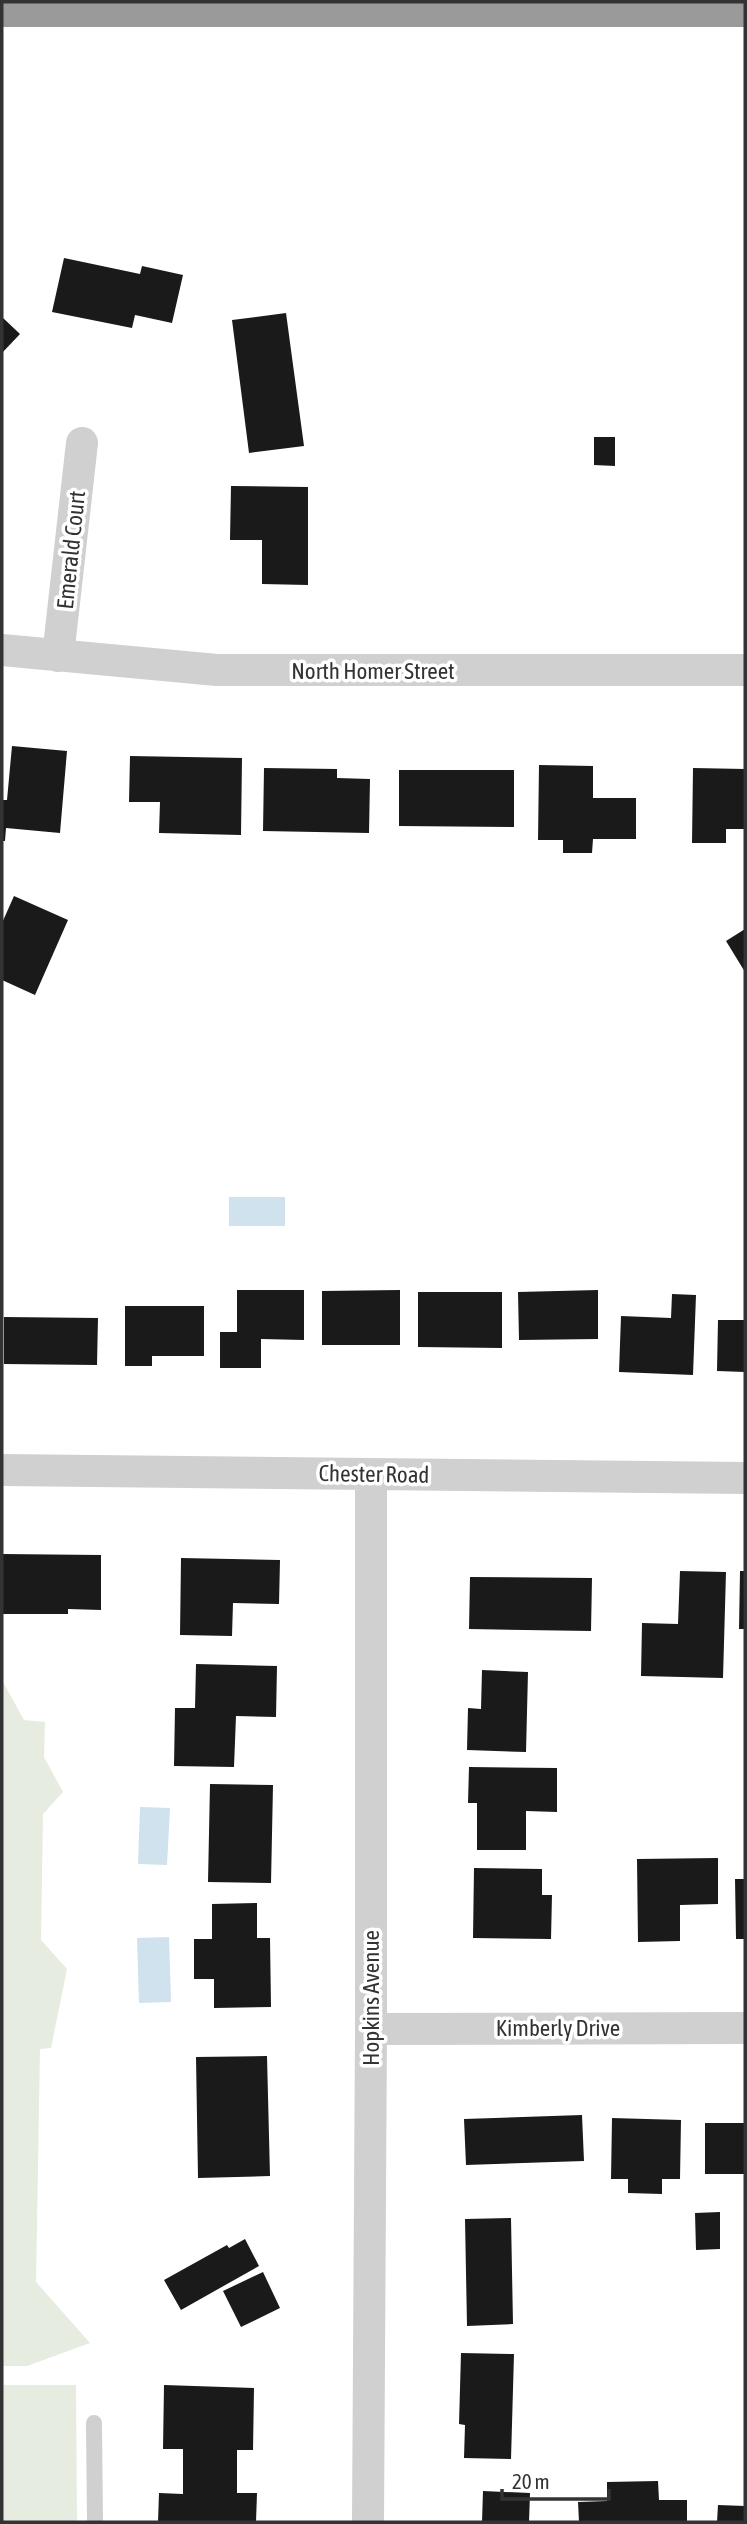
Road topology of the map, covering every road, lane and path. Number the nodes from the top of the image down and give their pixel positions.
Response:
1 (2, 8) edge
2 (745, 8) edge
3 (82, 443) dead end
4 (2, 650) edge
5 (58, 656) junction
6 (745, 670) edge
7 (2, 1470) edge
8 (370, 1474) junction
9 (745, 1478) edge
10 (745, 2028) edge
11 (371, 2029) junction
12 (94, 2423) dead end
13 (95, 2522) edge
14 (368, 2522) edge

1 - 2 highway
3 - 5 street, Emerald Court
4 - 5 street, North Homer Street
5 - 6 street, North Homer Street
7 - 8 street, Chester Road
8 - 9 street, Chester Road
8 - 11 street, Hopkins Avenue
10 - 11 street, Kimberly Drive
11 - 14 street, Hopkins Avenue
12 - 13 lane

